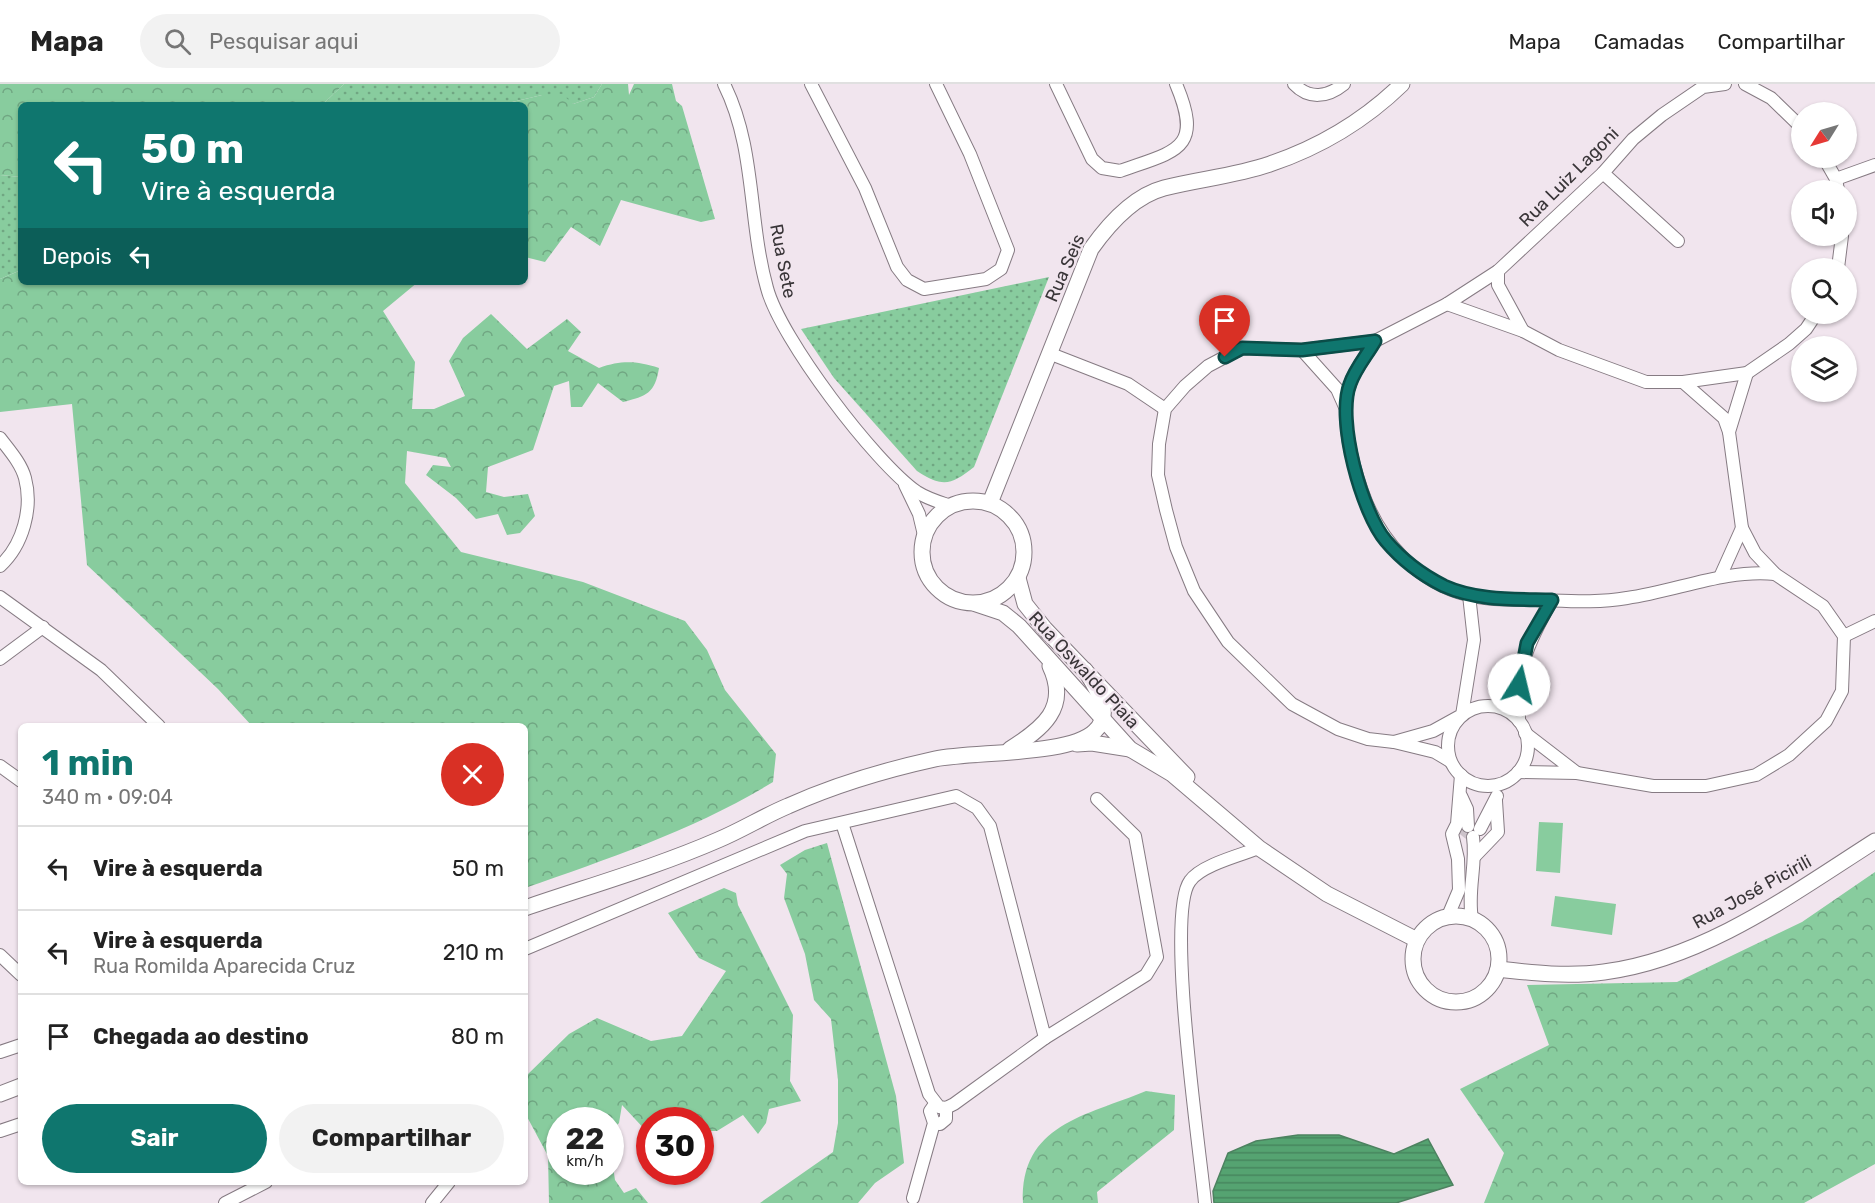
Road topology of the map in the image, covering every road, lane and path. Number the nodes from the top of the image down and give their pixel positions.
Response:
1 (724, 84) edge
2 (811, 84) edge
3 (936, 84) edge
4 (1056, 84) edge
5 (1176, 84) edge
6 (1294, 84) edge
7 (1344, 84) edge
8 (1402, 84) edge
9 (1725, 84) edge
10 (1745, 84) edge
11 (1791, 117) edge
12 (1875, 165) edge
13 (1603, 173) junction
14 (1846, 180) edge
15 (1678, 242) dead end
16 (1498, 271) junction
17 (1447, 304) junction
18 (1809, 324) edge
19 (1523, 331) junction
20 (1375, 341) junction
21 (1302, 350) junction
22 (1051, 354) junction
23 (1747, 374) junction
24 (1683, 382) junction
25 (1346, 408) junction
26 (1165, 409) junction
27 (1729, 432) junction
28 (0, 438) edge
29 (901, 479) junction
30 (990, 503) junction
31 (951, 506) junction
32 (1742, 528) junction
33 (924, 535) junction
34 (0, 566) edge
35 (1775, 574) junction
36 (1720, 577) junction
37 (1018, 578) junction
38 (1469, 595) junction
39 (0, 597) edge
40 (1552, 600) junction
41 (976, 604) junction
42 (1875, 621) edge
43 (43, 627) junction
44 (1844, 636) junction
45 (1040, 650) junction
46 (0, 659) edge
47 (1085, 670) junction
48 (1462, 715) junction
49 (1519, 721) junction
50 (1103, 722) junction
51 (156, 723) edge
52 (1526, 733) junction
53 (1394, 742) junction
54 (1071, 745) junction
55 (1130, 749) junction
56 (1007, 751) junction
57 (1450, 761) junction
58 (0, 766) edge
59 (1518, 772) junction
60 (1577, 773) junction
61 (1461, 775) junction
62 (18, 779) edge
63 (1498, 785) junction
64 (1461, 796) junction
65 (1097, 799) dead end
66 (1496, 801) junction
67 (1217, 812) junction
68 (842, 823) junction
69 (1471, 832) junction
70 (1875, 841) edge
71 (1259, 848) junction
72 (1475, 856) junction
73 (1458, 859) junction
74 (528, 907) edge
75 (1448, 916) junction
76 (1472, 919) junction
77 (1417, 940) junction
78 (528, 948) edge
79 (0, 955) edge
80 (1498, 969) junction
81 (18, 972) edge
82 (1045, 1038) junction
83 (18, 1046) edge
84 (0, 1052) edge
85 (18, 1087) edge
86 (0, 1094) edge
87 (941, 1106) junction
88 (18, 1125) edge
89 (0, 1131) edge
90 (260, 1185) edge
91 (447, 1185) edge
92 (913, 1198) dead end
93 (225, 1203) edge
94 (432, 1203) edge
95 (1205, 1203) edge

1 - 29 street, Rua Sete
2 - 3 street
4 - 5 street
6 - 7 street
8 - 22 street, Rua Seis
9 - 13 street, Rua Luiz Lagoni
10 - 11 street
12 - 14 street
13 - 15 street
13 - 16 street, Rua Luiz Lagoni
16 - 17 street, Rua Luiz Lagoni
16 - 19 street
17 - 19 street
17 - 20 street, Rua Luiz Lagoni
18 - 23 street
19 - 24 street
20 - 21 street
20 - 25 street
21 - 25 street
21 - 26 street
22 - 26 street
22 - 30 street, Rua Seis
23 - 24 street
23 - 27 street
24 - 27 street
25 - 38 street
26 - 53 street
27 - 32 street
28 - 34 street
29 - 31 street, Rua Sete
29 - 33 street, Rua Sete
30 - 31 street
30 - 37 street
31 - 33 street
32 - 35 street
32 - 36 street
33 - 41 street
35 - 36 street
35 - 44 street
36 - 40 street
37 - 41 street
37 - 47 street, Rua Oswaldo Piaia
38 - 40 street
38 - 48 street
39 - 43 street
40 - 49 street
41 - 45 street, Rua Oswaldo Piaia
42 - 44 street
43 - 46 street
43 - 51 street
44 - 60 street
45 - 50 street, Rua Oswaldo Piaia
45 - 56 street
47 - 50 street
47 - 67 street, Rua Oswaldo Piaia
48 - 49 street
48 - 53 street
48 - 57 street
49 - 52 street
50 - 54 street
50 - 55 street, Rua Oswaldo Piaia
52 - 59 street
52 - 60 street
53 - 57 street
54 - 55 street
54 - 56 street
55 - 67 street, Rua Oswaldo Piaia
56 - 74 street
57 - 61 street
58 - 62 street
59 - 60 street
59 - 63 street
61 - 63 street
61 - 64 street
63 - 66 street
64 - 69 street
64 - 73 street
65 - 82 street
66 - 69 street
66 - 72 street
67 - 71 street, Rua Oswaldo Piaia
68 - 78 street
68 - 82 street
68 - 87 street
69 - 72 street
69 - 73 street
70 - 80 street, Rua José Picirili
71 - 77 street, Rua Oswaldo Piaia
71 - 95 street
72 - 76 street
73 - 75 street
75 - 76 street
75 - 77 street
76 - 80 street
77 - 80 street
79 - 81 street
82 - 87 street
83 - 84 street
85 - 86 street
87 - 92 street
88 - 89 street
90 - 93 street
91 - 94 street

